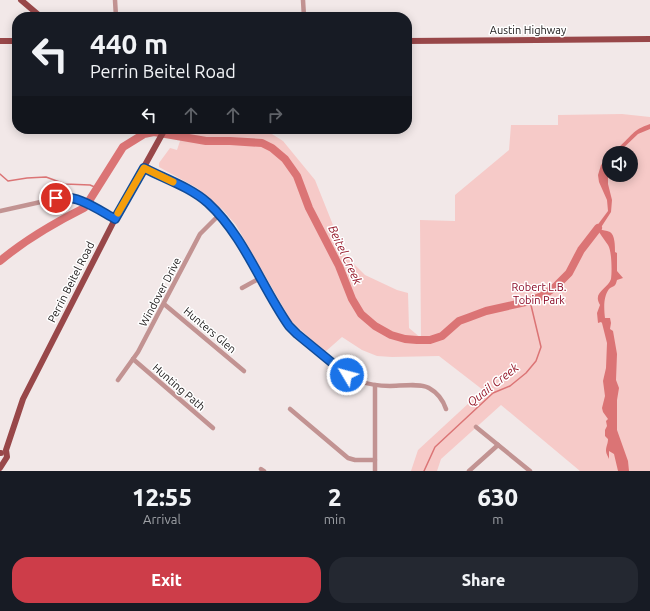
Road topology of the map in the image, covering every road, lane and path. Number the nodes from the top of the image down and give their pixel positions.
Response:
1 (21, 0) edge
2 (115, 0) edge
3 (303, 0) edge
4 (35, 12) edge
5 (116, 12) edge
6 (304, 12) edge
7 (650, 39) edge
8 (0, 41) edge
9 (12, 41) edge
10 (412, 41) edge
11 (162, 134) edge
12 (144, 168) junction
13 (0, 211) edge
14 (219, 215) junction
15 (115, 219) junction
16 (260, 278) junction
17 (242, 288) dead end
18 (164, 304) junction
19 (133, 359) junction
20 (244, 371) dead end
21 (118, 380) dead end
22 (375, 385) junction
23 (290, 409) dead end
24 (446, 409) dead end
25 (476, 427) dead end
26 (213, 428) dead end
27 (498, 445) junction
28 (3, 453) edge
29 (376, 460) junction
30 (0, 468) edge
31 (3, 471) edge
32 (375, 471) edge
33 (469, 471) edge
34 (530, 471) edge

1 - 4 main road
2 - 5 street
3 - 6 street
7 - 10 main road, Austin Highway
8 - 9 main road
11 - 12 main road, Perrin Beitel Road
12 - 14 street
12 - 15 main road, Perrin Beitel Road
13 - 15 street
14 - 16 street
14 - 18 street, Windover Drive
15 - 28 main road, Perrin Beitel Road
16 - 17 street
16 - 22 street
18 - 19 street, Windover Drive
18 - 20 street, Hunters Glen
19 - 21 street, Windover Drive
19 - 26 street, Hunting Path
22 - 24 street
22 - 29 street
23 - 29 street
25 - 27 street
27 - 33 street
27 - 34 street
28 - 30 main road, Perrin Beitel Road
28 - 31 main road
29 - 32 street

